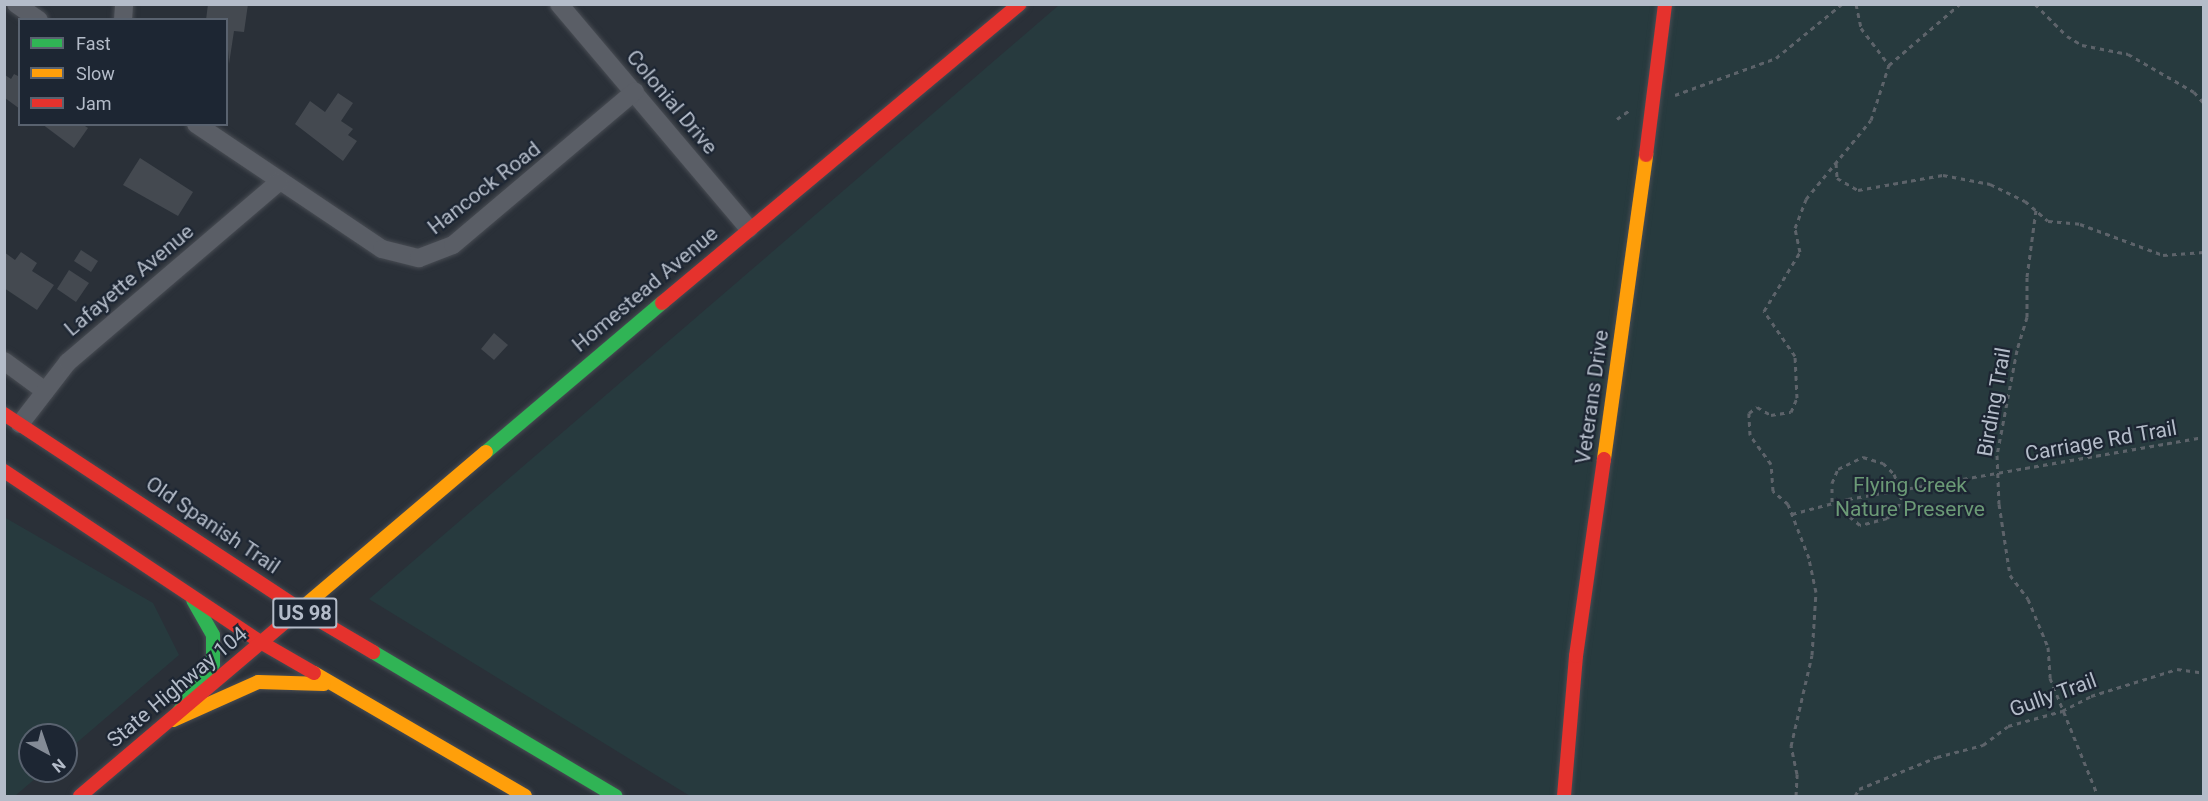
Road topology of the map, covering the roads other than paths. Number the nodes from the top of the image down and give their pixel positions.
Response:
1 (16, 4) edge
2 (559, 4) edge
3 (1020, 4) edge
4 (1665, 4) edge
5 (36, 18) edge
6 (635, 92) junction
7 (199, 126) edge
8 (279, 182) junction
9 (749, 229) junction
10 (4, 361) edge
11 (45, 391) junction
12 (12, 419) edge
13 (4, 471) edge
14 (189, 594) junction
15 (300, 609) junction
16 (262, 643) junction
17 (330, 684) junction
18 (173, 720) junction
19 (80, 796) edge
20 (525, 796) edge
21 (616, 796) edge
22 (1564, 796) edge

1 - 5 street
2 - 6 street, Colonial Drive
3 - 9 main road, Homestead Avenue
4 - 22 main road, Veterans Drive
6 - 8 street, Hancock Road
6 - 9 street, Colonial Drive
7 - 8 street, Hancock Road
8 - 11 street, Lafayette Avenue
9 - 15 main road, Homestead Avenue
10 - 11 street
11 - 12 street, Lafayette Avenue
12 - 15 main road, Old Spanish Trail / US 98
13 - 14 main road, US 98
14 - 16 main road, US 98
14 - 18 main road
15 - 16 main road, State Highway 104
15 - 21 main road, Old Spanish Trail / US 98
16 - 17 main road, US 98
16 - 18 main road, State Highway 104
17 - 18 main road
17 - 20 main road, US 98
18 - 19 main road, State Highway 104

